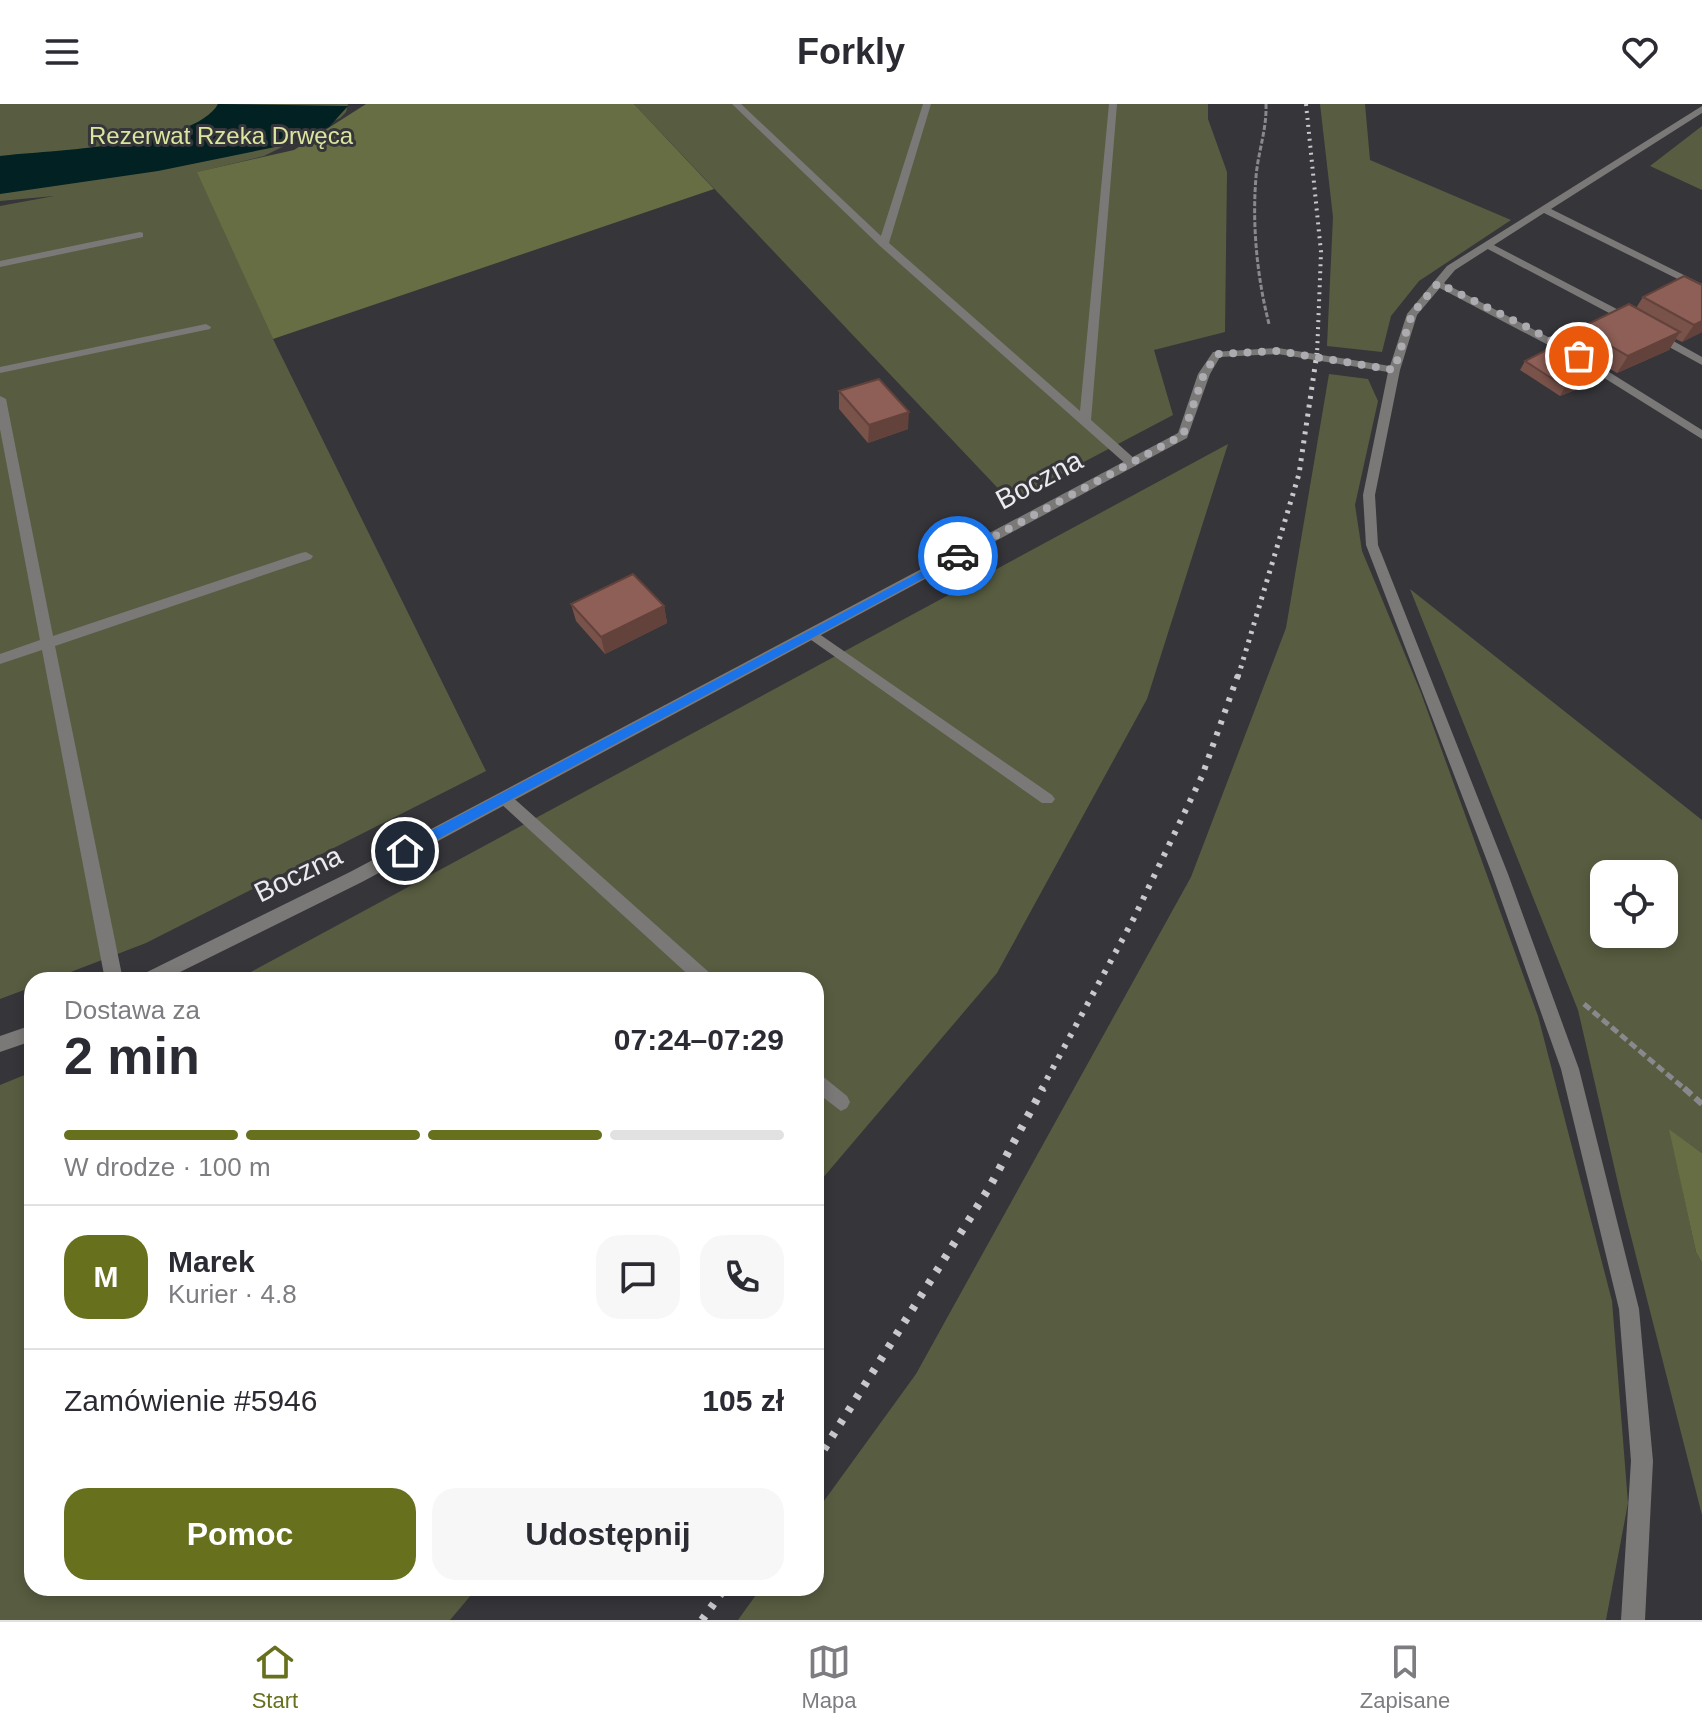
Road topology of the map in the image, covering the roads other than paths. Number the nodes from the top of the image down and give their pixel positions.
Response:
1 (736, 104) edge
2 (927, 104) edge
3 (1113, 104) edge
4 (1702, 109) edge
5 (1545, 210) junction
6 (140, 235) dead end
7 (884, 244) junction
8 (1488, 245) junction
9 (0, 264) edge
10 (1438, 283) junction
11 (1702, 288) edge
12 (206, 327) dead end
13 (1702, 362) edge
14 (0, 370) edge
15 (1394, 370) junction
16 (0, 399) edge
17 (1085, 421) junction
18 (1702, 435) edge
19 (1132, 463) junction
20 (306, 556) dead end
21 (812, 634) junction
22 (48, 644) junction
23 (0, 659) edge
24 (504, 798) junction
25 (1047, 799) dead end
26 (112, 972) edge
27 (165, 972) edge
28 (697, 972) edge
29 (24, 1036) edge
30 (0, 1044) edge
31 (824, 1087) edge
32 (841, 1102) dead end
33 (1633, 1620) edge

1 - 7 street
2 - 7 street
3 - 17 street
4 - 5 street
5 - 8 street
5 - 11 street
6 - 9 street
7 - 17 street
8 - 10 street
8 - 13 street
10 - 15 street
10 - 18 street
12 - 14 street
15 - 19 street, Boczna
15 - 33 street
16 - 22 street
17 - 19 street
19 - 21 street, Boczna
20 - 22 street
21 - 24 street, Boczna
21 - 25 street
22 - 23 street
22 - 26 street
24 - 27 street, Boczna
24 - 28 street
29 - 30 street
31 - 32 street

